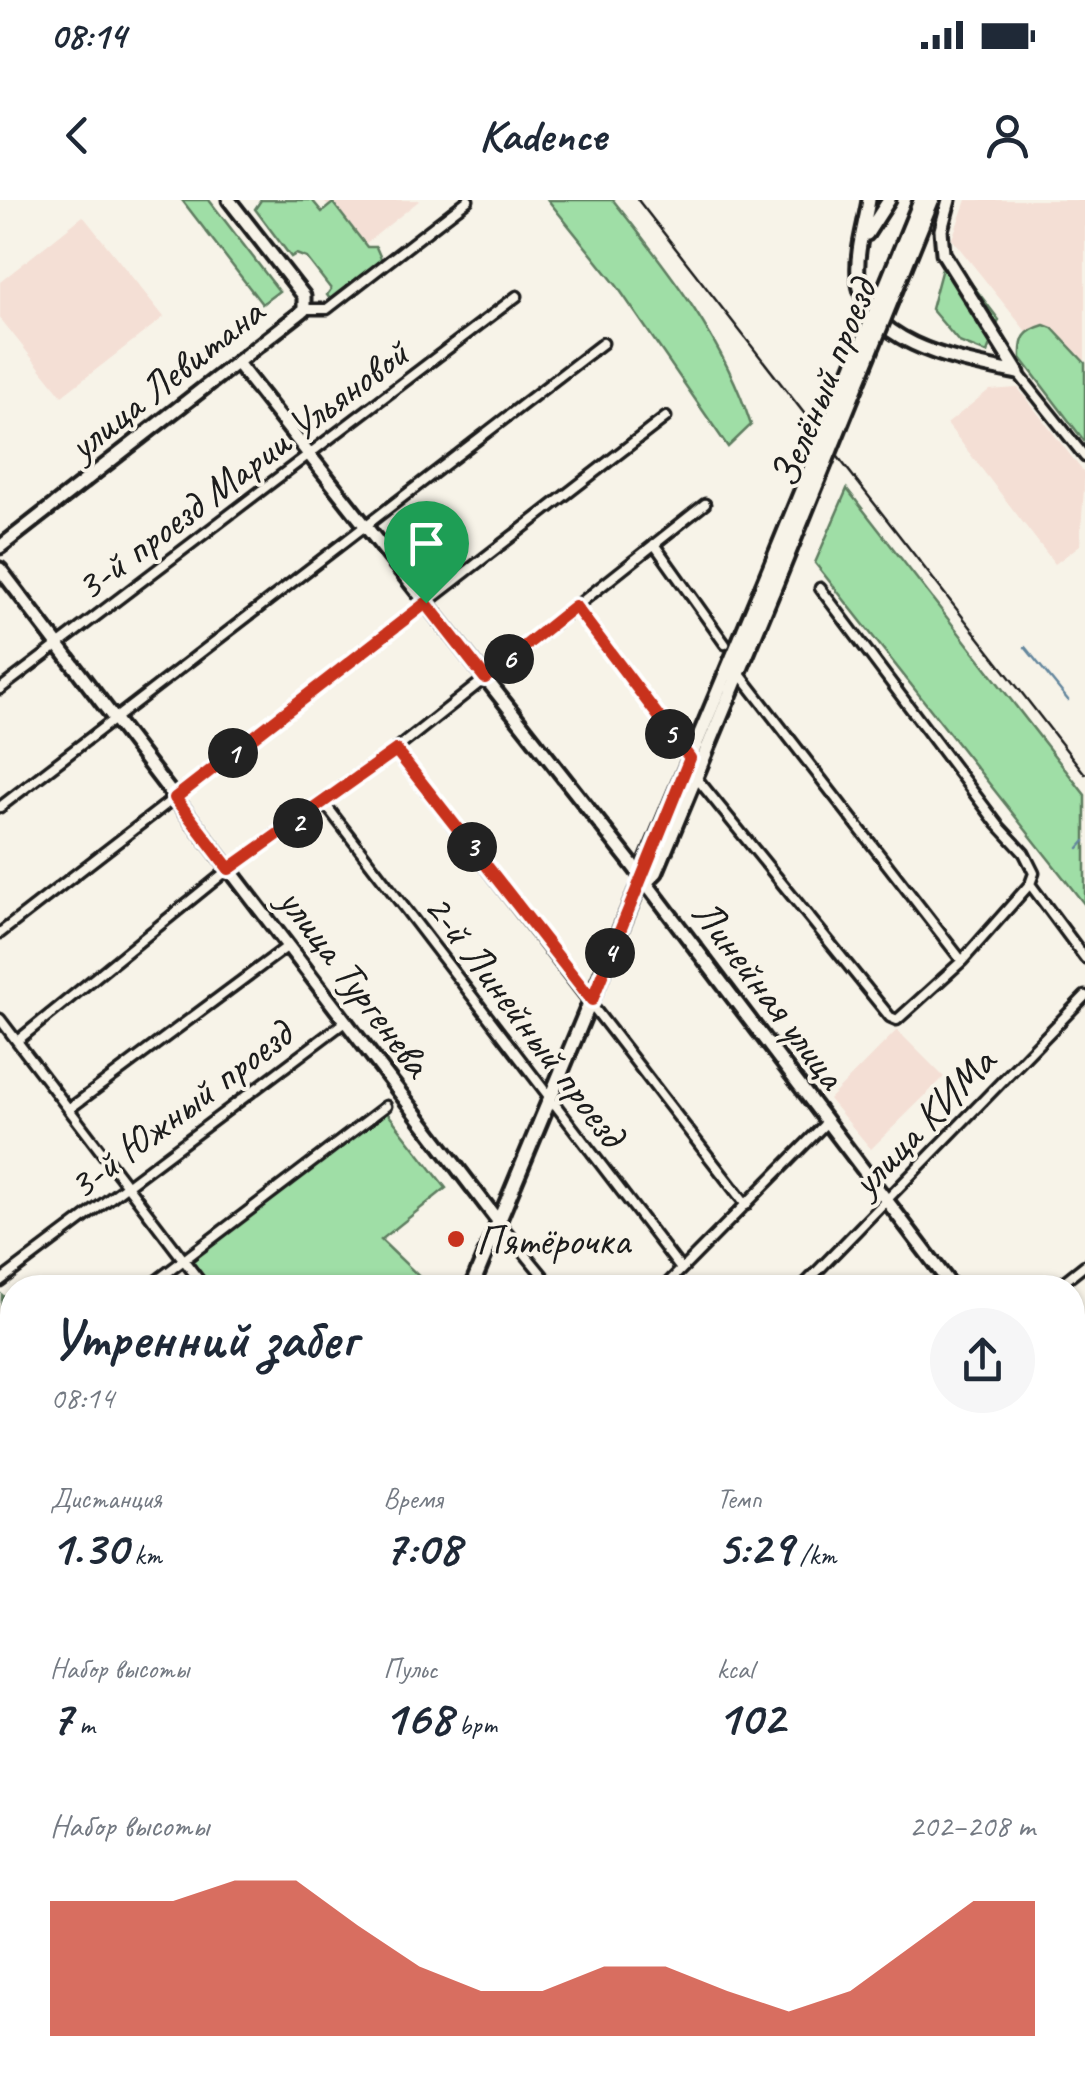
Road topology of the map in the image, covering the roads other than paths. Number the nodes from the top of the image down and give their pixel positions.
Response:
1 (229, 200) edge
2 (468, 200) edge
3 (869, 200) edge
4 (889, 200) edge
5 (922, 200) edge
6 (932, 200) edge
7 (949, 200) edge
8 (862, 242) junction
9 (517, 296) dead end
10 (304, 308) junction
11 (998, 342) junction
12 (603, 343) dead end
13 (237, 363) junction
14 (974, 364) junction
15 (1018, 373) junction
16 (666, 416) dead end
17 (309, 454) junction
18 (1085, 457) edge
19 (705, 504) dead end
20 (367, 528) junction
21 (654, 544) junction
22 (0, 548) edge
23 (0, 569) edge
24 (820, 588) dead end
25 (767, 589) junction
26 (426, 603) junction
27 (575, 606) junction
28 (724, 644) dead end
29 (58, 645) junction
30 (739, 673) junction
31 (485, 678) junction
32 (0, 690) edge
33 (116, 721) junction
34 (396, 750) junction
35 (690, 758) junction
36 (695, 776) junction
37 (175, 798) junction
38 (325, 804) junction
39 (0, 807) edge
40 (229, 869) junction
41 (644, 880) junction
42 (1030, 884) junction
43 (0, 933) edge
44 (288, 946) junction
45 (1085, 958) edge
46 (962, 961) junction
47 (1085, 996) edge
48 (592, 1000) junction
49 (0, 1019) edge
50 (346, 1021) junction
51 (17, 1041) junction
52 (549, 1101) junction
53 (386, 1106) dead end
54 (68, 1109) junction
55 (827, 1122) junction
56 (127, 1186) junction
57 (887, 1201) junction
58 (746, 1205) junction
59 (498, 1221) junction
60 (185, 1260) junction
61 (681, 1269) junction
62 (8, 1275) edge
63 (164, 1275) edge
64 (196, 1275) edge
65 (476, 1275) edge
66 (542, 1275) edge
67 (675, 1275) edge
68 (814, 1275) edge
69 (942, 1275) edge

1 - 10 street
2 - 10 street, улица Левитана
3 - 8 street
4 - 8 street
5 - 25 main road, Зелёный проезд, bridge
6 - 25 main road, Зелёный проезд, bridge
7 - 11 street
8 - 14 street
9 - 17 street, 3-й проезд Марии Ульяновой
10 - 13 street, улица Левитана
11 - 14 street
11 - 15 street
12 - 20 street
13 - 17 street, Линейная улица
13 - 22 street, улица Левитана
14 - 15 street
15 - 18 street
16 - 26 street
17 - 20 street, Линейная улица
17 - 29 street, 3-й проезд Марии Ульяновой
19 - 21 street
20 - 26 street, Линейная улица
20 - 33 street
21 - 27 street
21 - 28 street
23 - 29 street, улица Тургенева
24 - 42 street
25 - 30 main road
25 - 35 main road
26 - 31 street, Линейная улица
26 - 37 street
27 - 31 street
27 - 35 street
29 - 32 street, 3-й проезд Марии Ульяновой
29 - 33 street, улица Тургенева
30 - 36 main road
30 - 46 street
31 - 34 street
31 - 41 street, Линейная улица
33 - 37 street, улица Тургенева
33 - 39 street
34 - 38 street
34 - 48 street
35 - 41 main road
36 - 41 main road
36 - 46 street
37 - 40 street, улица Тургенева
37 - 43 street
38 - 40 street
38 - 52 street, 2-й Линейный проезд
40 - 44 street, улица Тургенева
40 - 51 street
41 - 48 main road
41 - 55 street, Линейная улица
42 - 45 street
42 - 46 street
44 - 50 street, улица Тургенева
44 - 54 street
47 - 57 street, улица КИМа
48 - 52 main road
48 - 58 street
49 - 51 street
50 - 56 street, 3-й Южный проезд
50 - 59 street, улица Тургенева
51 - 54 street
52 - 59 main road
52 - 61 street, 2-й Линейный проезд
53 - 60 street
54 - 56 street
55 - 57 street, Линейная улица
55 - 58 street
56 - 60 street
56 - 62 street, 3-й Южный проезд
57 - 68 street, улица КИМа
57 - 69 street, Линейная улица
58 - 61 street
59 - 65 main road
59 - 66 street, улица Тургенева
60 - 63 street
60 - 64 street
61 - 67 street

